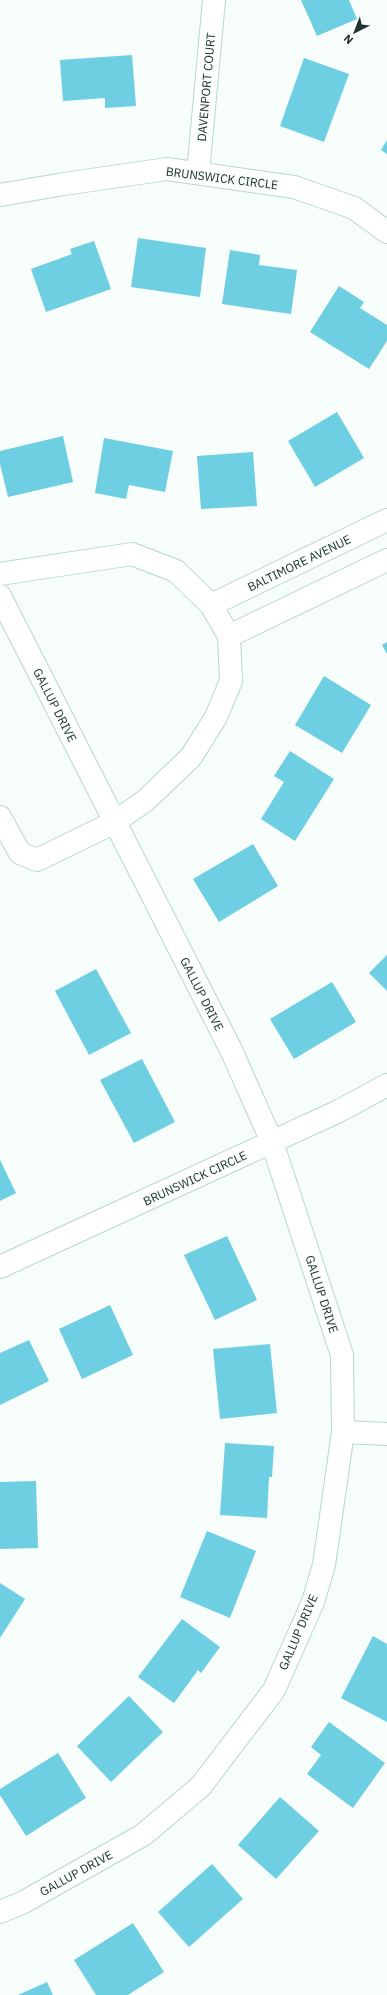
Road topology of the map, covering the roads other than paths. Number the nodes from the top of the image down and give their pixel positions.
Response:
1 (214, 0) edge
2 (198, 173) junction
3 (0, 195) edge
4 (387, 232) edge
5 (387, 520) edge
6 (387, 560) edge
7 (0, 574) edge
8 (0, 596) edge
9 (211, 605) junction
10 (229, 636) junction
11 (0, 817) edge
12 (115, 822) junction
13 (387, 1084) edge
14 (272, 1142) junction
15 (0, 1267) edge
16 (343, 1432) junction
17 (387, 1434) edge
18 (0, 1912) edge

1 - 2 street, DAVENPORT COURT
2 - 3 street, BRUNSWICK CIRCLE
2 - 4 street, BRUNSWICK CIRCLE
5 - 9 street, BALTIMORE AVENUE
6 - 10 street
7 - 9 street
8 - 12 street, GALLUP DRIVE
9 - 10 street
10 - 12 street
11 - 12 street
12 - 14 street, GALLUP DRIVE
13 - 14 street, BRUNSWICK CIRCLE
14 - 15 street, BRUNSWICK CIRCLE
14 - 16 street, GALLUP DRIVE
16 - 17 street
16 - 18 street, GALLUP DRIVE

